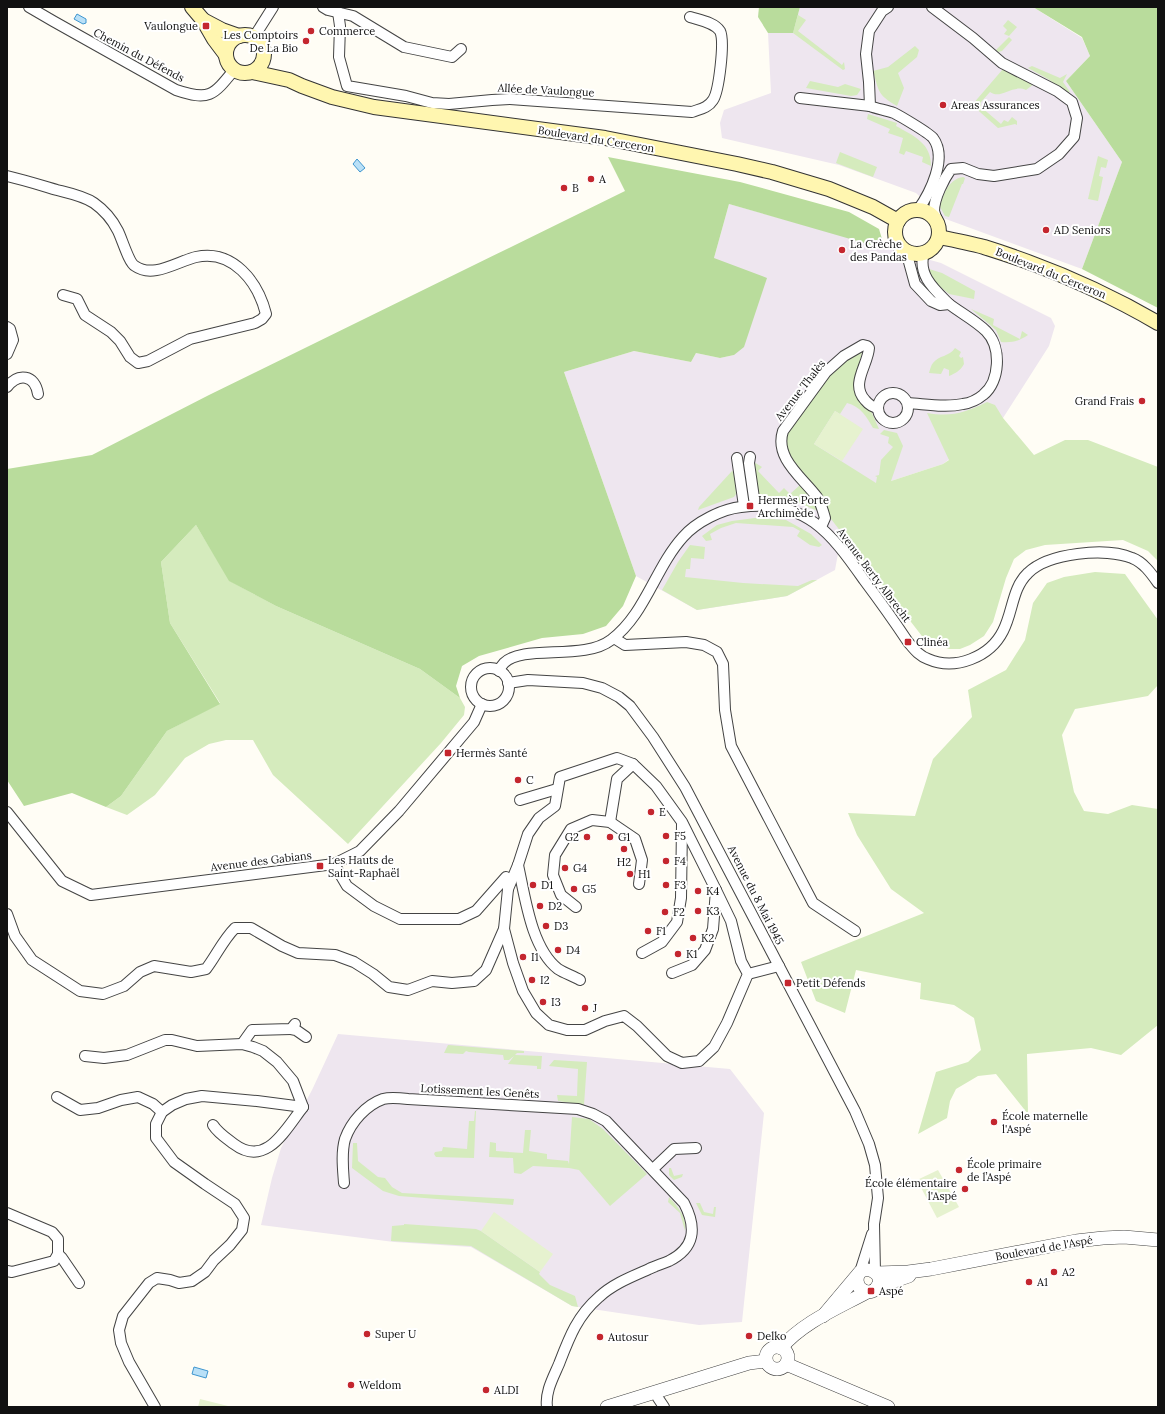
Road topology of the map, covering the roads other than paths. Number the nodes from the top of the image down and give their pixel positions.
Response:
1 (29, 7) edge
2 (192, 7) edge
3 (273, 7) edge
4 (323, 7) edge
5 (888, 7) edge
6 (932, 7) edge
7 (338, 12) junction
8 (690, 16) dead end
9 (203, 20) junction
10 (239, 36) junction
11 (254, 37) junction
12 (461, 49) dead end
13 (264, 54) junction
14 (226, 55) junction
15 (234, 70) junction
16 (252, 72) junction
17 (289, 80) junction
18 (800, 98) dead end
19 (870, 106) junction
20 (7, 176) edge
21 (918, 210) junction
22 (898, 221) junction
23 (938, 230) junction
24 (906, 251) junction
25 (924, 253) junction
26 (62, 295) dead end
27 (945, 305) junction
28 (1158, 323) edge
29 (7, 327) edge
30 (7, 354) edge
31 (7, 387) edge
32 (38, 394) dead end
33 (908, 403) junction
34 (878, 408) junction
35 (750, 457) dead end
36 (737, 458) dead end
37 (755, 505) junction
38 (744, 506) junction
39 (821, 527) junction
40 (1158, 583) edge
41 (614, 638) junction
42 (499, 671) junction
43 (508, 683) junction
44 (482, 704) junction
45 (633, 764) junction
46 (557, 789) junction
47 (520, 800) dead end
48 (8, 815) edge
49 (610, 822) junction
50 (682, 822) junction
51 (334, 864) junction
52 (518, 865) junction
53 (639, 884) dead end
54 (508, 888) junction
55 (716, 890) junction
56 (576, 907) dead end
57 (7, 914) edge
58 (504, 930) junction
59 (855, 931) dead end
60 (642, 953) dead end
61 (779, 966) junction
62 (672, 973) dead end
63 (748, 974) junction
64 (580, 980) dead end
65 (306, 1037) dead end
66 (242, 1044) junction
67 (85, 1056) dead end
68 (57, 1097) dead end
69 (302, 1107) junction
70 (162, 1112) junction
71 (213, 1125) dead end
72 (696, 1148) dead end
73 (653, 1169) junction
74 (344, 1183) dead end
75 (7, 1213) edge
76 (874, 1224) junction
77 (1158, 1240) edge
78 (58, 1254) junction
79 (931, 1269) junction
80 (7, 1271) edge
81 (876, 1272) junction
82 (859, 1274) junction
83 (79, 1282) dead end
84 (872, 1289) junction
85 (823, 1316) junction
86 (782, 1348) junction
87 (766, 1361) junction
88 (786, 1364) junction
89 (656, 1393) junction
90 (155, 1407) edge
91 (547, 1407) edge
92 (607, 1407) edge
93 (664, 1407) edge
94 (888, 1407) edge

1 - 15 street, Chemin du Défends
2 - 9 main road
3 - 11 street
4 - 7 street
5 - 19 street
6 - 23 street
7 - 8 street, Allée de Vaulongue
7 - 12 street
9 - 10 main road
9 - 14 main road
10 - 11 main road
10 - 14 main road
11 - 13 main road
13 - 16 main road
13 - 17 main road, Boulevard du Cerceron
14 - 15 main road
15 - 16 main road
16 - 17 main road, Boulevard du Cerceron
17 - 22 main road, Boulevard du Cerceron
18 - 19 street
19 - 21 street
20 - 26 street
21 - 22 main road
21 - 23 main road
22 - 24 main road
23 - 25 main road
23 - 28 main road, Boulevard du Cerceron
24 - 25 main road
24 - 27 street
25 - 27 street
27 - 33 street
29 - 30 street
31 - 32 street
33 - 34 street
33 - 34 street
34 - 39 street, Avenue Thalès
35 - 37 street
36 - 38 street
37 - 38 street, Avenue Berty Albrecht
37 - 39 street, Avenue Berty Albrecht
38 - 41 street, Avenue Berty Albrecht
39 - 40 street, Avenue Berty Albrecht
41 - 42 street, Avenue Berty Albrecht
41 - 59 street
42 - 43 street
42 - 44 street
43 - 44 street
43 - 61 street, Avenue du 8 Mai 1945
44 - 51 street, Avenue des Gabians
45 - 46 street
45 - 49 street
45 - 50 street
46 - 47 street
46 - 52 street
48 - 51 street, Avenue des Gabians
49 - 53 street
49 - 56 street
50 - 55 street
50 - 60 street
51 - 54 street
52 - 54 street
52 - 64 street
54 - 58 street
55 - 62 street
55 - 63 street
57 - 58 street
58 - 63 street
61 - 63 street
61 - 76 street, Avenue du 8 Mai 1945
65 - 66 street
66 - 67 street
66 - 69 street
68 - 70 street
69 - 70 street
69 - 71 street
70 - 90 street
72 - 73 street
73 - 74 street, Lotissement les Genêts
73 - 91 street, Lotissement les Genêts
75 - 78 street
76 - 81 street, Avenue du 8 Mai 1945
76 - 82 street, Avenue du 8 Mai 1945
77 - 79 street, Boulevard de l'Aspé
78 - 80 street
78 - 83 street
79 - 81 street, Boulevard de l'Aspé
79 - 84 street, Boulevard de l'Aspé
81 - 82 street
81 - 84 street
82 - 84 street
82 - 85 street, Boulevard de l'Aspé
84 - 85 street, Boulevard de l'Aspé
85 - 86 street, Boulevard de l'Aspé
86 - 87 street
86 - 88 street
87 - 88 street
87 - 89 street
88 - 94 street
89 - 92 street
89 - 93 street

